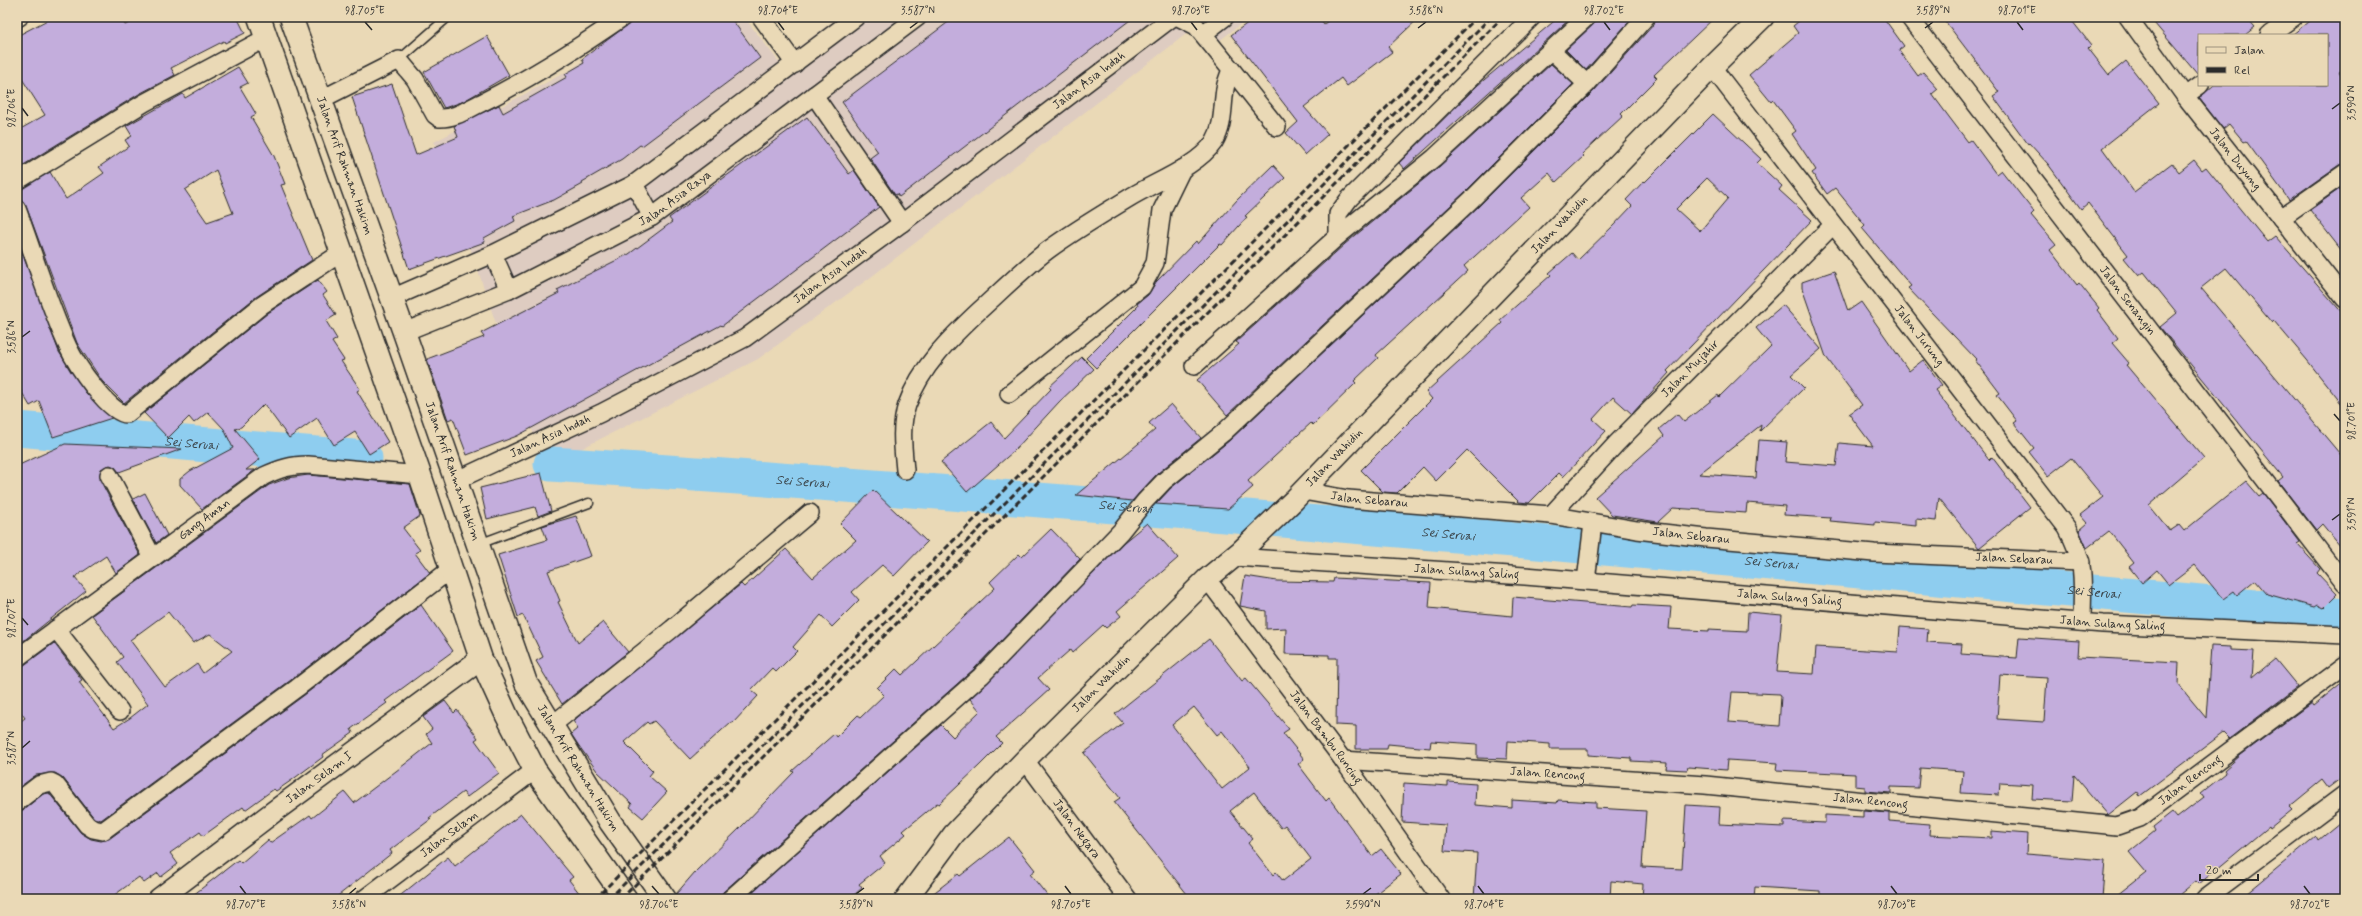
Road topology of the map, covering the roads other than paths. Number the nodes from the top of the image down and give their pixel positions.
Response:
1 (259, 17) edge
2 (291, 17) edge
3 (448, 17) edge
4 (623, 17) edge
5 (761, 17) edge
6 (856, 17) edge
7 (918, 17) edge
8 (1173, 17) edge
9 (1178, 17) edge
10 (1226, 17) edge
11 (1532, 17) edge
12 (1586, 17) edge
13 (1646, 17) edge
14 (1763, 17) edge
15 (1909, 17) edge
16 (2128, 17) edge
17 (2289, 18) edge
18 (1197, 26) edge
19 (2270, 34) edge
20 (266, 38) junction
21 (1552, 51) junction
22 (399, 60) junction
23 (795, 64) junction
24 (1712, 67) junction
25 (1231, 69) junction
26 (1587, 84) junction
27 (2199, 86) edge
28 (814, 95) junction
29 (2185, 96) junction
30 (320, 100) junction
31 (1277, 127) dead end
32 (1182, 169) junction
33 (2345, 173) edge
34 (17, 181) edge
35 (634, 184) junction
36 (17, 209) edge
37 (652, 217) junction
38 (2281, 218) junction
39 (902, 223) junction
40 (1834, 225) junction
41 (1338, 236) junction
42 (341, 252) junction
43 (493, 254) junction
44 (509, 290) junction
45 (392, 298) junction
46 (2345, 299) edge
47 (404, 332) junction
48 (1194, 366) dead end
49 (1009, 394) dead end
50 (905, 470) dead end
51 (109, 475) dead end
52 (420, 476) junction
53 (455, 481) junction
54 (1299, 495) junction
55 (589, 504) dead end
56 (810, 513) dead end
57 (1551, 515) junction
58 (1592, 529) junction
59 (477, 544) junction
60 (1237, 554) junction
61 (153, 558) junction
62 (2081, 562) junction
63 (451, 569) junction
64 (1586, 577) junction
65 (1207, 580) junction
66 (2345, 584) edge
67 (2082, 615) junction
68 (56, 629) junction
69 (2345, 635) edge
70 (17, 658) edge
71 (481, 659) junction
72 (2345, 665) edge
73 (120, 711) dead end
74 (551, 726) junction
75 (1025, 760) junction
76 (1343, 760) junction
77 (535, 770) junction
78 (2345, 794) edge
79 (17, 802) edge
80 (159, 899) edge
81 (364, 899) edge
82 (626, 899) edge
83 (665, 899) edge
84 (730, 899) edge
85 (906, 899) edge
86 (1128, 899) edge
87 (1441, 899) edge
88 (2205, 899) edge

1 - 20 main road
2 - 30 main road, Jalan Arif Rahman Hakim
3 - 22 lane
4 - 22 street
5 - 23 street
6 - 23 street
7 - 28 street, Jalan Asia Raya
8 - 39 street, Jalan Asia Indah
9 - 18 street
10 - 18 street
11 - 41 street
12 - 21 street
13 - 26 street
14 - 24 street, Jalan Wahidin
15 - 66 street, Jalan Senangin
16 - 29 street, Jalan Duyung
17 - 19 street
18 - 25 street
20 - 34 street
20 - 42 main road
21 - 26 street
21 - 41 street
22 - 30 street
23 - 35 street
24 - 40 street, Jalan Jurung
24 - 54 street, Jalan Wahidin
25 - 31 street
25 - 32 street
26 - 84 street
27 - 29 street
28 - 37 street, Jalan Asia Raya
28 - 39 street
29 - 38 street, Jalan Duyung
30 - 45 main road, Jalan Arif Rahman Hakim
32 - 49 street
32 - 50 street
33 - 38 street
35 - 37 street
35 - 43 street
36 - 42 street
37 - 44 street, Jalan Asia Raya
38 - 46 street, Jalan Duyung
39 - 53 street, Jalan Asia Indah
40 - 57 street, Jalan Mujahir
40 - 62 street, Jalan Jurung
41 - 48 street
42 - 52 main road
43 - 44 street
43 - 45 street
44 - 47 street, Jalan Asia Raya
45 - 47 main road, Jalan Arif Rahman Hakim
47 - 53 main road, Jalan Arif Rahman Hakim
51 - 61 street
52 - 61 street, Gang Aman
52 - 63 main road
53 - 59 main road, Jalan Arif Rahman Hakim
54 - 57 street, Jalan Sebarau
54 - 60 street, Jalan Wahidin
55 - 59 lane
56 - 74 street
57 - 58 street, Jalan Sebarau
58 - 62 street, Jalan Sebarau
58 - 64 street
59 - 74 main road, Jalan Arif Rahman Hakim
60 - 64 street, Jalan Sulang Saling
60 - 65 street, Jalan Wahidin
61 - 68 street, Gang Aman
62 - 67 street, Jalan Jurung
63 - 71 main road
63 - 79 street
64 - 67 street, Jalan Sulang Saling
65 - 75 street, Jalan Wahidin
65 - 76 street, Jalan Bambu Runcing
67 - 69 street, Jalan Sulang Saling
68 - 70 street, Gang Aman
68 - 73 street
71 - 77 main road
71 - 80 street, Jalan Selam I
72 - 76 street, Jalan Rencong
74 - 83 main road, Jalan Arif Rahman Hakim
75 - 85 street, Jalan Wahidin
75 - 86 street, Jalan Negara
76 - 87 street, Jalan Bambu Runcing
77 - 81 street, Jalan Selam
77 - 82 main road
78 - 88 street

